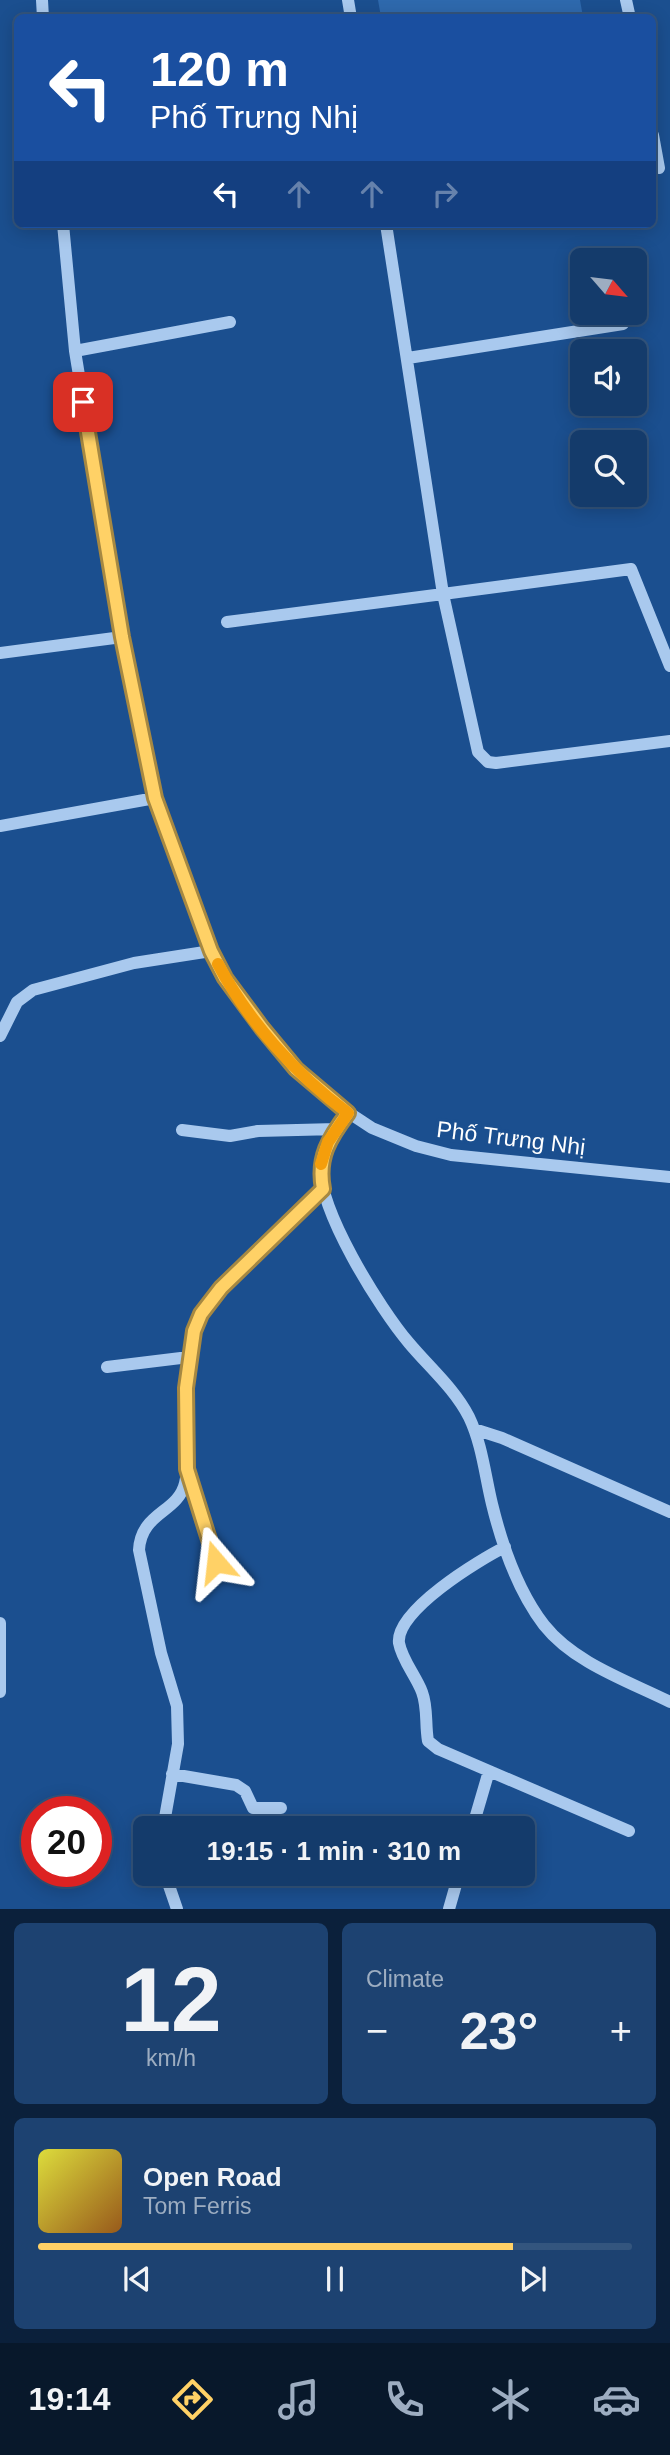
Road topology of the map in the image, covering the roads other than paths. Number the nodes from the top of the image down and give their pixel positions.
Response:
1 (656, 152) edge
2 (659, 169) dead end
3 (63, 228) edge
4 (387, 228) edge
5 (230, 321) dead end
6 (611, 326) edge
7 (75, 351) junction
8 (408, 358) junction
9 (443, 594) junction
10 (228, 622) dead end
11 (122, 637) junction
12 (0, 653) edge
13 (670, 666) edge
14 (670, 741) edge
15 (155, 798) junction
16 (0, 826) edge
17 (211, 951) junction
18 (0, 1036) edge
19 (348, 1113) junction
20 (336, 1129) junction
21 (182, 1130) dead end
22 (670, 1177) edge
23 (323, 1189) junction
24 (189, 1356) junction
25 (107, 1367) dead end
26 (474, 1429) junction
27 (187, 1469) junction
28 (670, 1512) edge
29 (505, 1547) junction
30 (216, 1562) dead end
31 (0, 1623) edge
32 (0, 1692) edge
33 (670, 1702) edge
34 (489, 1771) junction
35 (172, 1774) junction
36 (281, 1808) dead end
37 (165, 1816) edge
38 (476, 1816) edge
39 (629, 1831) dead end
40 (170, 1886) edge
41 (456, 1886) edge
42 (177, 1909) edge
43 (449, 1909) edge

1 - 2 street
3 - 7 street, Phố Trưng Nhị
4 - 8 street
5 - 7 street
6 - 8 street
7 - 11 street, Phố Trưng Nhị
8 - 9 street
9 - 10 street
9 - 13 street
9 - 14 street
11 - 12 street
11 - 15 street, Phố Trưng Nhị
15 - 16 street
15 - 17 street, Phố Trưng Nhị
17 - 18 street
17 - 19 street, Phố Trưng Nhị
19 - 20 street
19 - 22 street, Phố Trưng Nhị
20 - 21 street
20 - 23 street
23 - 24 street
23 - 26 street
24 - 25 street
24 - 27 street
26 - 28 street
26 - 29 street
27 - 30 street
27 - 35 street
29 - 33 street
29 - 34 street
31 - 32 street
34 - 38 street
34 - 39 street
35 - 36 street
35 - 37 street
40 - 42 street
41 - 43 street

